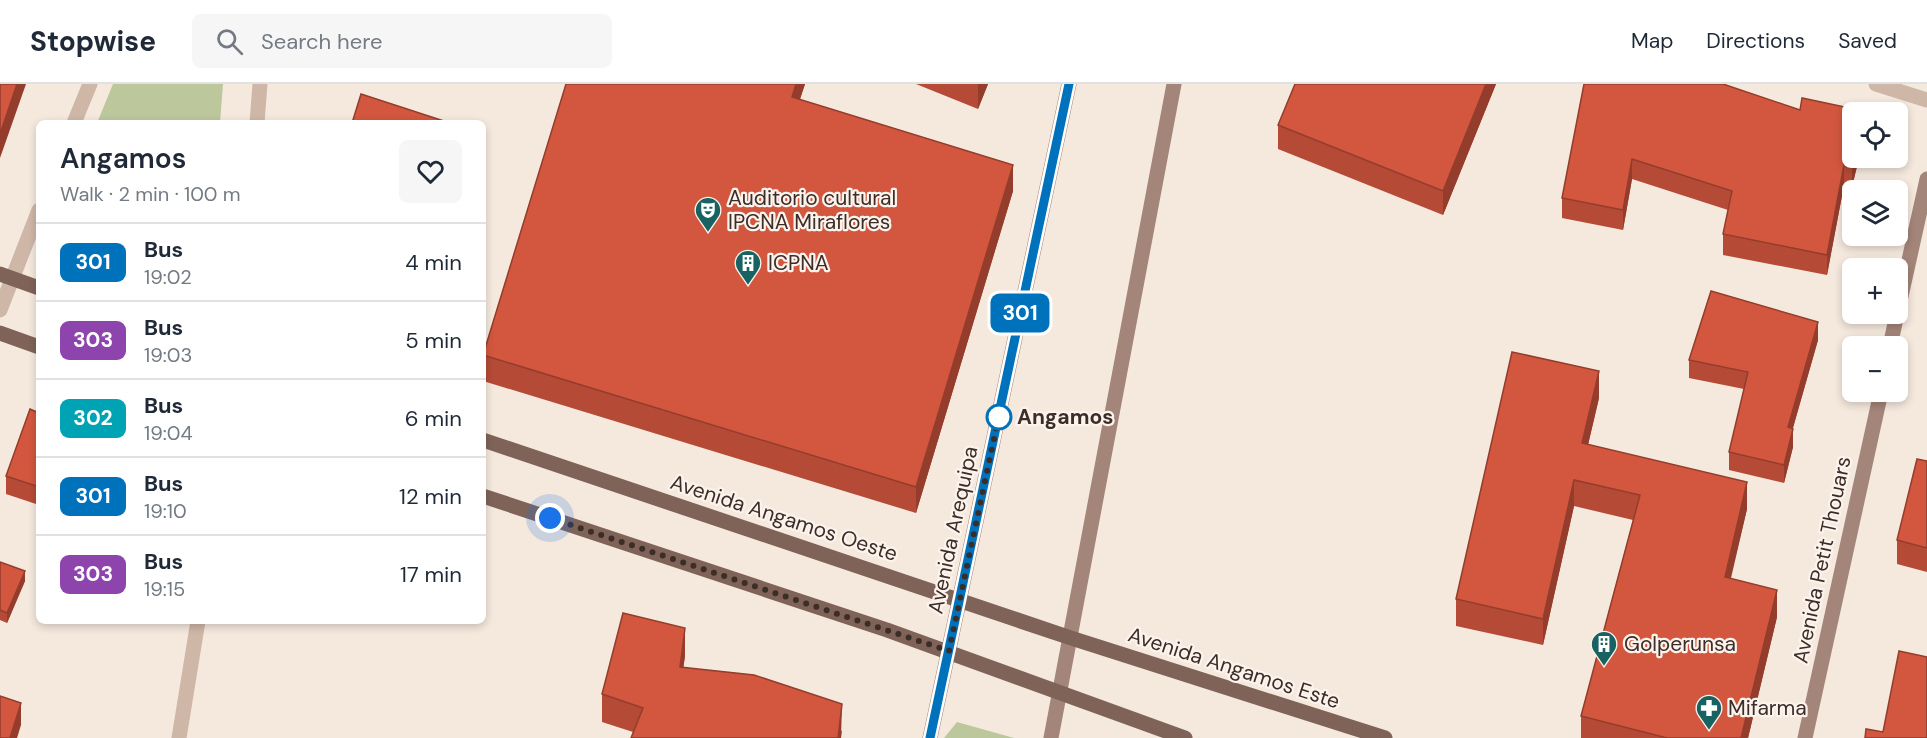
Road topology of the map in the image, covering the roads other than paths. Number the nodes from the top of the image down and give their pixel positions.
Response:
1 (90, 84) edge
2 (260, 84) edge
3 (1069, 84) edge
4 (1174, 84) edge
5 (1875, 84) edge
6 (1927, 100) edge
7 (75, 120) edge
8 (256, 120) edge
9 (1927, 179) edge
10 (36, 216) edge
11 (6, 276) edge
12 (36, 287) edge
13 (0, 310) edge
14 (0, 333) edge
15 (1892, 336) edge
16 (36, 346) edge
17 (1879, 402) edge
18 (486, 441) edge
19 (486, 497) edge
20 (960, 600) junction
21 (198, 624) edge
22 (1071, 638) junction
23 (949, 651) junction
24 (1059, 693) junction
25 (179, 738) edge
26 (930, 738) edge
27 (1051, 738) edge
28 (1185, 738) edge
29 (1385, 738) edge
30 (1805, 738) edge

1 - 7 street
2 - 8 street
3 - 20 main road, Avenida Arequipa
4 - 22 main road
5 - 6 street
9 - 15 main road
10 - 11 street
11 - 12 main road
11 - 13 street
14 - 16 main road
17 - 30 main road, Avenida Petit Thouars
18 - 20 main road, Avenida Angamos Oeste
19 - 23 main road
20 - 22 main road, Avenida Angamos Oeste
20 - 23 main road, Avenida Arequipa
21 - 25 street
22 - 24 main road
22 - 29 main road, Avenida Angamos Este
23 - 24 main road
23 - 26 main road, Avenida Arequipa
24 - 27 main road
24 - 28 main road

